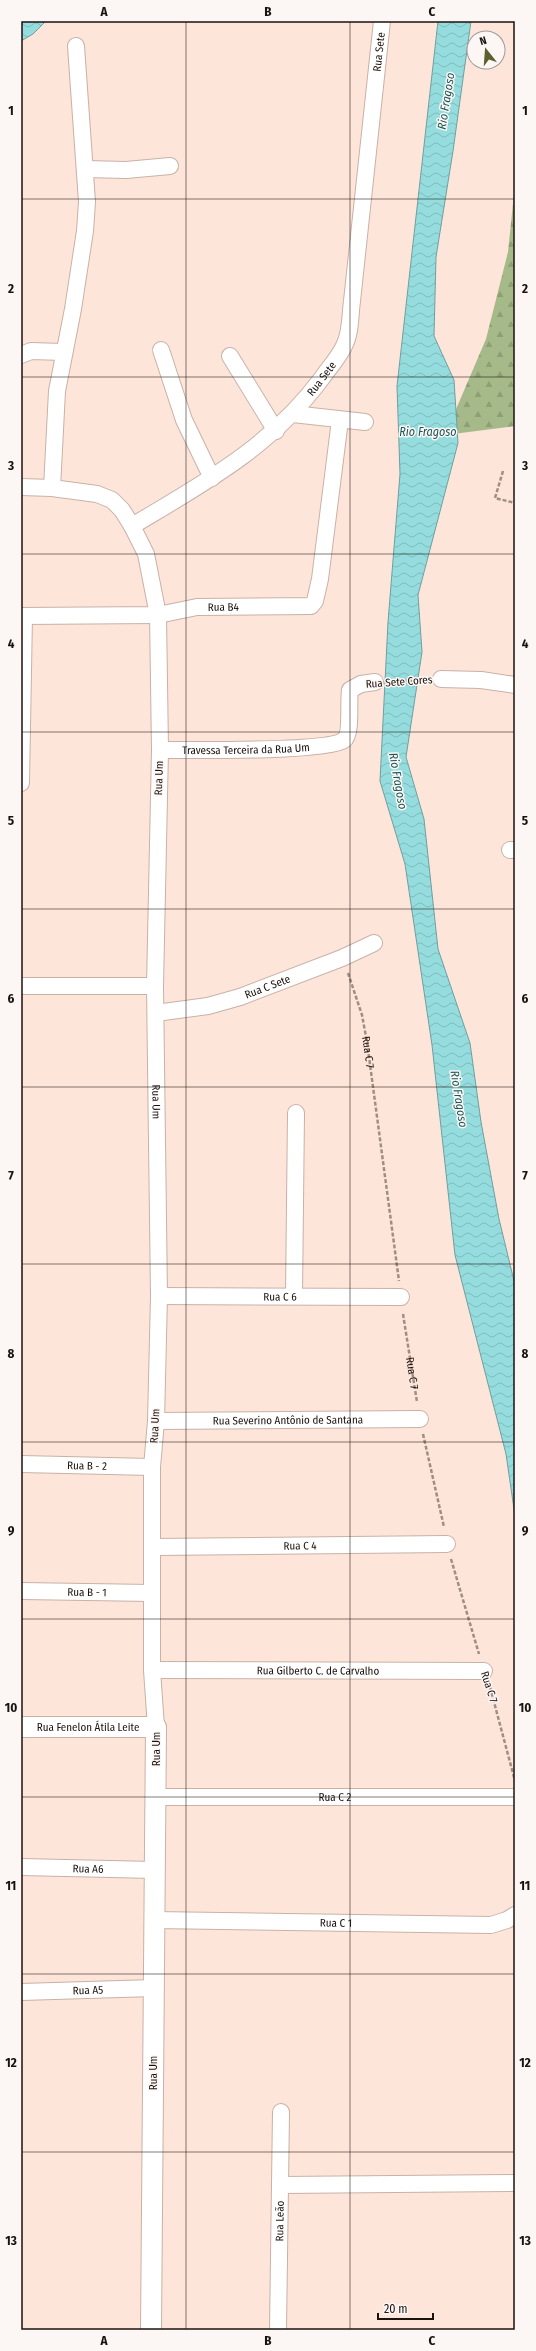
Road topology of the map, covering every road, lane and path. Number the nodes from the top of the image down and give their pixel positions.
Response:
1 (382, 21) edge
2 (76, 46) dead end
3 (170, 166) dead end
4 (85, 169) junction
5 (161, 350) dead end
6 (63, 352) junction
7 (21, 355) edge
8 (230, 356) dead end
9 (294, 414) junction
10 (340, 420) junction
11 (365, 422) dead end
12 (276, 431) junction
13 (503, 471) dead end
14 (212, 478) junction
15 (21, 487) edge
16 (52, 488) junction
17 (515, 503) edge
18 (132, 526) junction
19 (158, 615) junction
20 (22, 616) edge
21 (441, 679) joint
22 (375, 682) joint
23 (515, 685) edge
24 (331, 744) joint
25 (160, 750) junction
26 (21, 783) edge
27 (374, 943) dead end
28 (342, 958) junction
29 (21, 986) edge
30 (155, 986) junction
31 (156, 1013) junction
32 (296, 1113) dead end
33 (294, 1295) junction
34 (159, 1296) junction
35 (401, 1296) junction
36 (420, 1419) junction
37 (156, 1422) junction
38 (21, 1464) edge
39 (152, 1467) junction
40 (447, 1544) junction
41 (154, 1547) junction
42 (21, 1591) edge
43 (152, 1593) junction
44 (152, 1670) junction
45 (484, 1671) junction
46 (21, 1727) edge
47 (156, 1727) junction
48 (515, 1781) edge
49 (155, 1797) junction
50 (515, 1797) edge
51 (21, 1867) edge
52 (155, 1870) junction
53 (515, 1915) edge
54 (154, 1920) junction
55 (154, 1988) junction
56 (21, 1992) edge
57 (281, 2112) dead end
58 (515, 2183) edge
59 (281, 2184) junction
60 (151, 2330) edge
61 (278, 2330) edge

1 - 9 street, Rua Sete
2 - 4 street
3 - 4 street
4 - 6 street
5 - 14 street
6 - 7 street
6 - 16 street
8 - 12 street
9 - 10 street
9 - 12 street, Rua Sete
10 - 11 street
10 - 19 street, Rua B4
12 - 14 street, Rua Sete
13 - 17 path
14 - 18 street, Rua Sete
15 - 16 street
16 - 18 street
18 - 19 street, Rua Um
19 - 20 street, Rua B4
19 - 25 street, Rua Um
20 - 26 street
21 - 22 path, Rua Sete Cores
21 - 23 street, Rua Sete Cores
22 - 24 street, Rua Sete Cores
24 - 25 street, Travessa Terceira da Rua Um
25 - 30 street, Rua Um
27 - 28 street, Rua C Sete
28 - 31 street, Rua C Sete
28 - 35 path, Rua C 7
29 - 30 street
30 - 31 street, Rua Um
31 - 34 street, Rua Um
32 - 33 street
33 - 34 street, Rua C 6
33 - 35 street, Rua C 6
34 - 37 street, Rua Um
35 - 36 path, Rua C 7
36 - 37 street, Rua Severino Antônio de Santana
36 - 40 path, Rua C 7
37 - 39 street, Rua Um
38 - 39 street, Rua B - 2
39 - 41 street, Rua Um
40 - 41 street, Rua C 4
40 - 45 path, Rua C 7
41 - 43 street, Rua Um
42 - 43 street, Rua B - 1
43 - 44 street, Rua Um
44 - 45 street, Rua Gilberto C. de Carvalho
44 - 47 street, Rua Um
45 - 48 path, Rua C 7
46 - 47 street, Rua Fenelon Átila Leite
47 - 49 street, Rua Um
49 - 50 street, Rua C 2
49 - 52 street, Rua Um
51 - 52 street, Rua A6
52 - 54 street, Rua Um
53 - 54 street, Rua C 1
54 - 55 street, Rua Um
55 - 56 street, Rua A5
55 - 60 street, Rua Um
57 - 59 street, Rua Leão
58 - 59 street
59 - 61 street, Rua Leão

